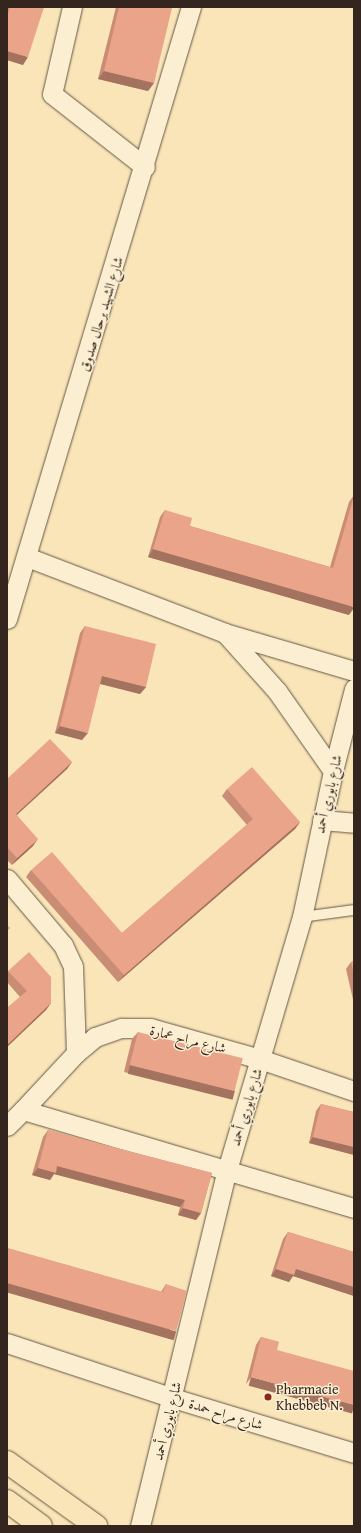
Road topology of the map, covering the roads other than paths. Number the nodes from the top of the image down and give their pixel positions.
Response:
1 (72, 7) edge
2 (191, 7) edge
3 (145, 167) junction
4 (28, 557) junction
5 (7, 619) edge
6 (225, 633) junction
7 (354, 671) edge
8 (354, 689) edge
9 (333, 771) junction
10 (322, 820) junction
11 (354, 823) edge
12 (7, 879) edge
13 (354, 910) edge
14 (302, 917) junction
15 (76, 1053) junction
16 (260, 1058) junction
17 (354, 1090) edge
18 (23, 1110) junction
19 (7, 1126) edge
20 (227, 1170) junction
21 (354, 1208) edge
22 (7, 1344) edge
23 (173, 1398) junction
24 (354, 1453) edge
25 (7, 1462) edge
26 (7, 1501) edge
27 (41, 1526) edge
28 (96, 1526) edge
29 (140, 1526) edge

1 - 3 street
2 - 3 street, شارع الشهيد برحال صدوق
3 - 4 street, شارع الشهيد برحال صدوق
4 - 5 street, شارع الشهيد برحال صدوق
4 - 6 street
6 - 7 street
6 - 9 street
8 - 9 street, شارع بابوري أحمد
9 - 10 street, شارع بابوري أحمد
10 - 11 street
10 - 14 street, شارع بابوري أحمد
12 - 15 street
13 - 14 lane
14 - 16 street, شارع بابوري أحمد
15 - 16 street, شارع مراح عمارة
15 - 18 street, شارع مراح عمارة
16 - 17 street, شارع مراح عمارة
16 - 20 street, شارع بابوري أحمد
18 - 19 street, شارع مراح عمارة
18 - 20 street
20 - 21 street
20 - 23 street, شارع بابوري أحمد
22 - 23 street, شارع مراح حمدة
23 - 24 street, شارع مراح حمدة
23 - 29 street, شارع بابوري أحمد
25 - 28 main road
26 - 27 main road

